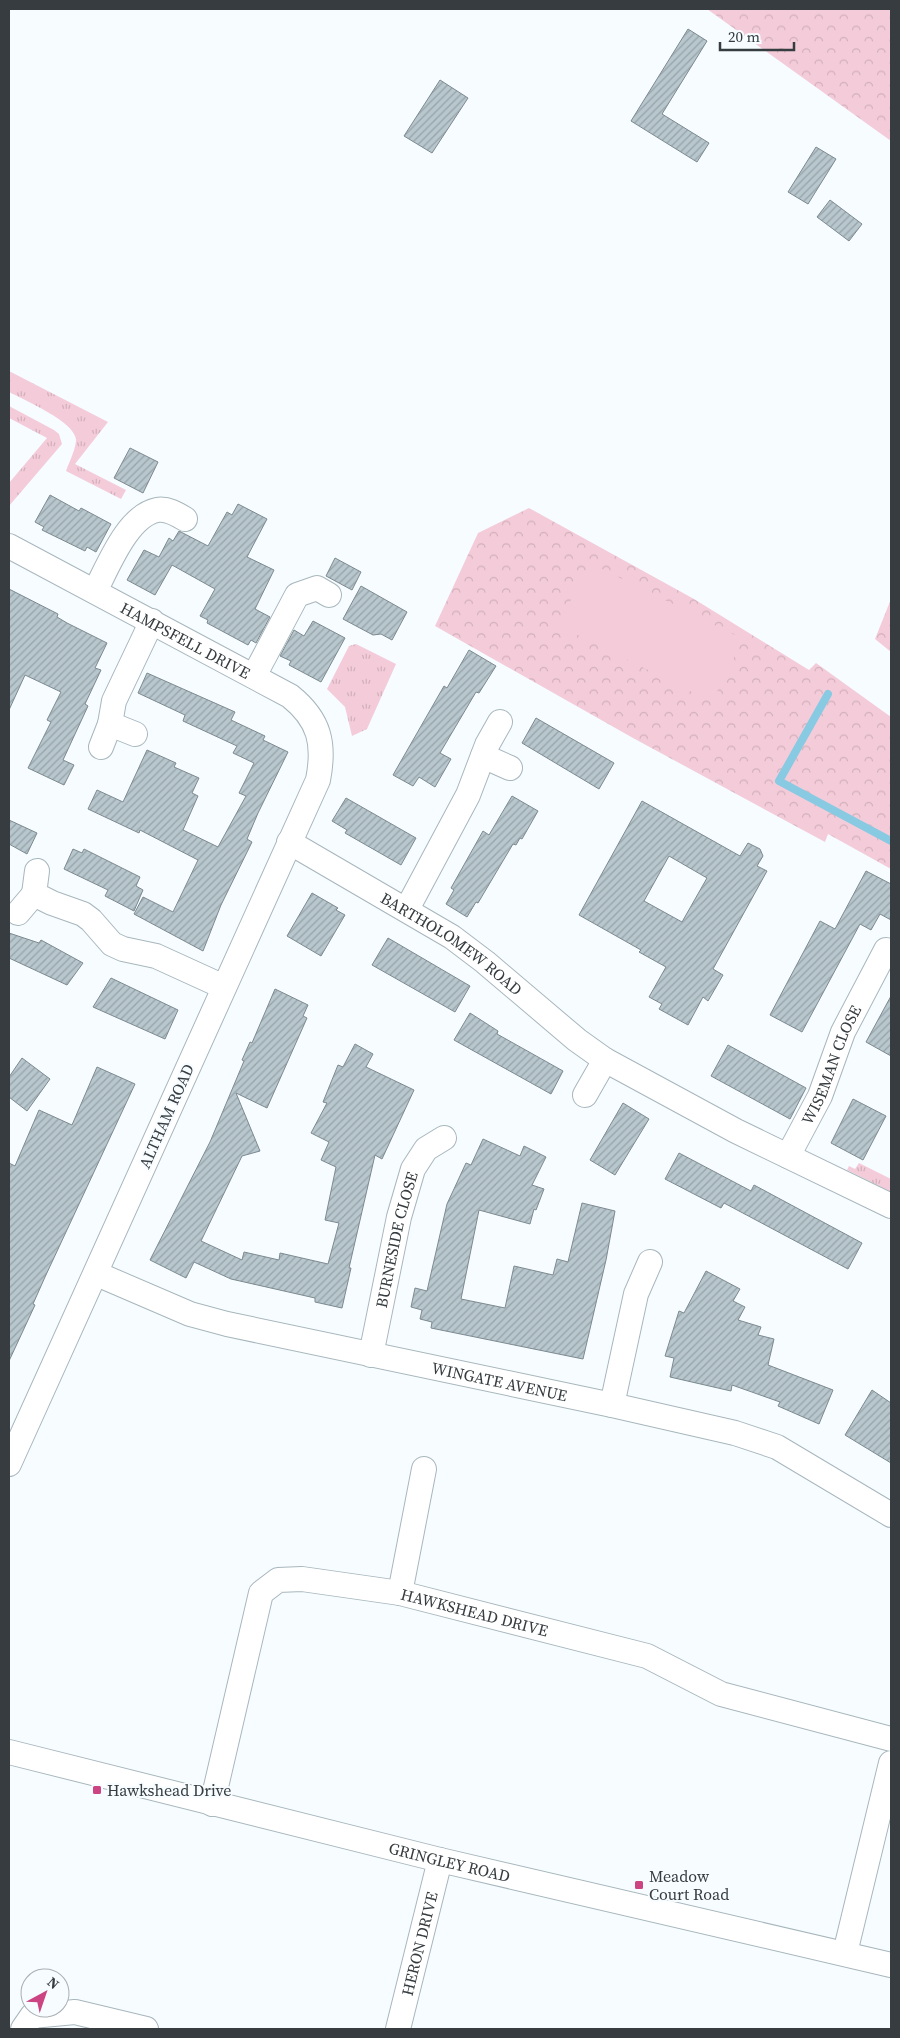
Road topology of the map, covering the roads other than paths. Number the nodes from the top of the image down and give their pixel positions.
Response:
1 (186, 519) dead end
2 (9, 546) edge
3 (95, 591) junction
4 (329, 595) dead end
5 (152, 621) junction
6 (254, 676) junction
7 (500, 722) dead end
8 (110, 724) junction
9 (135, 734) dead end
10 (101, 747) dead end
11 (483, 756) junction
12 (320, 766) joint
13 (510, 768) dead end
14 (289, 842) junction
15 (407, 909) junction
16 (18, 913) dead end
17 (886, 950) dead end
18 (883, 976) edge
19 (224, 987) junction
20 (605, 1060) junction
21 (585, 1095) dead end
22 (444, 1138) dead end
23 (788, 1156) junction
24 (891, 1206) edge
25 (650, 1262) dead end
26 (96, 1274) junction
27 (370, 1355) junction
28 (612, 1405) junction
29 (11, 1452) edge
30 (424, 1469) dead end
31 (891, 1515) edge
32 (400, 1593) junction
33 (891, 1738) edge
34 (9, 1752) edge
35 (891, 1764) edge
36 (212, 1804) junction
37 (440, 1860) junction
38 (845, 1953) junction
39 (891, 1965) edge
40 (23, 2029) edge
41 (146, 2029) edge
42 (398, 2029) edge

1 - 3 street
2 - 3 street, HAMPSFELL DRIVE
3 - 5 street, HAMPSFELL DRIVE
4 - 6 street
5 - 6 street, HAMPSFELL DRIVE
5 - 8 street
6 - 12 street, HAMPSFELL DRIVE
7 - 11 street
8 - 9 street
8 - 10 street
11 - 13 street
11 - 15 street
12 - 14 street, ALTHAM ROAD
14 - 15 street, BARTHOLOMEW ROAD
14 - 19 street, ALTHAM ROAD
15 - 20 street, BARTHOLOMEW ROAD
16 - 19 street
17 - 18 street, WISEMAN CLOSE
18 - 23 street, WISEMAN CLOSE
19 - 26 street, ALTHAM ROAD
20 - 21 street
20 - 23 street, BARTHOLOMEW ROAD
22 - 27 street, BURNESIDE CLOSE
23 - 24 street, BARTHOLOMEW ROAD
25 - 28 street
26 - 27 street, WINGATE AVENUE
26 - 29 street, ALTHAM ROAD
27 - 28 street, WINGATE AVENUE
28 - 31 street, WINGATE AVENUE
30 - 32 street
32 - 33 street, HAWKSHEAD DRIVE
32 - 36 street, HAWKSHEAD DRIVE
34 - 36 street, GRINGLEY ROAD
35 - 38 street
36 - 37 street, GRINGLEY ROAD
37 - 38 street, GRINGLEY ROAD
37 - 42 street, HERON DRIVE
38 - 39 street, GRINGLEY ROAD
40 - 41 street

